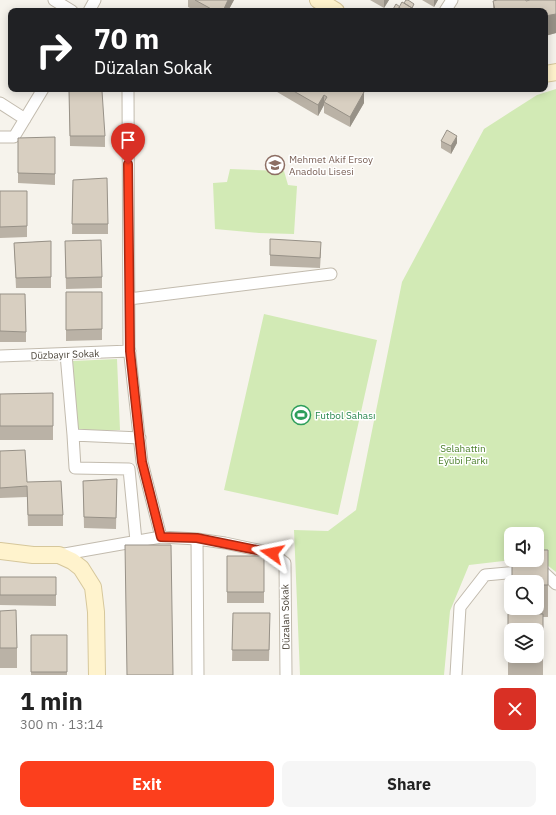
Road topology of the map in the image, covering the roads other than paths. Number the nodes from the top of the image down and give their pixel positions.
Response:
1 (54, 0) edge
2 (67, 8) edge
3 (41, 92) edge
4 (128, 92) edge
5 (0, 103) edge
6 (25, 119) junction
7 (0, 137) edge
8 (331, 274) dead end
9 (129, 299) junction
10 (130, 351) junction
11 (66, 354) junction
12 (0, 356) edge
13 (74, 435) junction
14 (140, 438) junction
15 (161, 537) junction
16 (197, 538) junction
17 (136, 541) junction
18 (0, 551) edge
19 (59, 555) junction
20 (556, 584) edge
21 (97, 675) edge
22 (198, 675) edge
23 (286, 675) edge
24 (456, 675) edge

1 - 2 street
3 - 6 street
4 - 9 street
5 - 6 street
6 - 7 street
8 - 9 street
9 - 10 street
10 - 11 street, Düzbayır Sokak
10 - 14 street
11 - 12 street, Düzbayır Sokak
11 - 13 street
13 - 14 street
13 - 17 street
14 - 15 street
15 - 16 street, Düzalan Sokak
15 - 17 street, Düzalan Sokak
16 - 22 street
16 - 23 street, Düzalan Sokak
17 - 19 street, Düzalan Sokak
18 - 19 street
19 - 21 street
20 - 24 street

